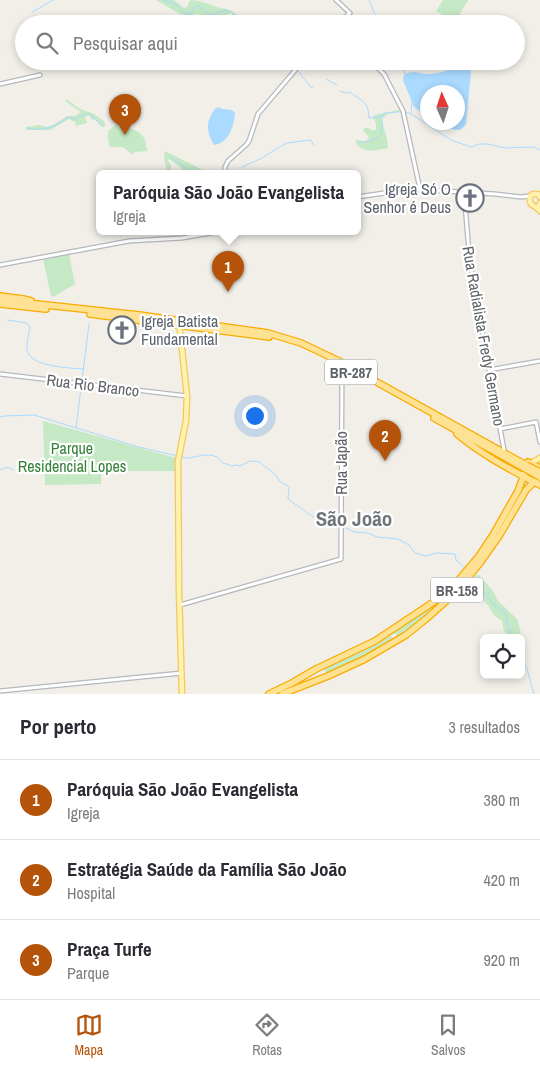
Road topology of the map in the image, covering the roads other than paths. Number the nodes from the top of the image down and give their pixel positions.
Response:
1 (336, 0) edge
2 (348, 15) edge
3 (295, 70) edge
4 (380, 70) edge
5 (40, 75) dead end
6 (0, 84) edge
7 (225, 170) edge
8 (420, 189) junction
9 (464, 192) junction
10 (361, 196) edge
11 (540, 197) edge
12 (530, 199) junction
13 (539, 205) edge
14 (540, 211) edge
15 (199, 235) edge
16 (0, 265) edge
17 (0, 296) edge
18 (0, 300) edge
19 (0, 306) edge
20 (38, 306) junction
21 (180, 331) dead end
22 (540, 361) edge
23 (342, 367) junction
24 (489, 370) junction
25 (0, 374) edge
26 (187, 396) junction
27 (445, 423) junction
28 (500, 429) junction
29 (540, 442) edge
30 (504, 450) junction
31 (540, 458) edge
32 (527, 465) junction
33 (540, 468) edge
34 (540, 472) edge
35 (540, 476) edge
36 (524, 477) junction
37 (537, 484) edge
38 (179, 605) junction
39 (389, 632) junction
40 (395, 642) junction
41 (324, 666) junction
42 (182, 673) junction
43 (328, 676) junction
44 (0, 691) edge
45 (182, 694) edge
46 (269, 694) edge
47 (282, 694) edge

1 - 2 street
3 - 7 street
4 - 8 street
5 - 6 street
8 - 9 street
8 - 10 street
9 - 12 street
9 - 24 street, Rua Radialista Fredy Germano
11 - 12 main road
12 - 13 main road
13 - 14 main road
15 - 16 street
17 - 20 highway, BR-287
18 - 20 highway, BR-287
19 - 20 highway, BR-287
20 - 23 highway, BR-287
20 - 27 highway, BR-287
21 - 26 main road
22 - 24 street
23 - 27 highway, BR-287
23 - 38 street, Rua Japão
24 - 28 street, Rua Radialista Fredy Germano
25 - 26 street, Rua Rio Branco
26 - 38 main road
27 - 30 highway, BR-287
27 - 32 highway, BR-287
27 - 36 highway, BR-287
28 - 29 street
28 - 30 street, Rua Radialista Fredy Germano
30 - 32 highway, BR-287
31 - 32 main road
32 - 33 highway
32 - 34 highway, BR-287, bridge
32 - 35 highway, BR-287, bridge
32 - 36 highway, BR-158
35 - 37 highway
36 - 37 highway, BR-287
36 - 39 highway, BR-158
37 - 40 highway, BR-158
38 - 42 main road
39 - 40 highway
39 - 41 highway, BR-158
40 - 43 highway, BR-158
41 - 43 highway
41 - 46 highway, BR-158
42 - 44 street
42 - 45 main road
43 - 47 highway, BR-158

